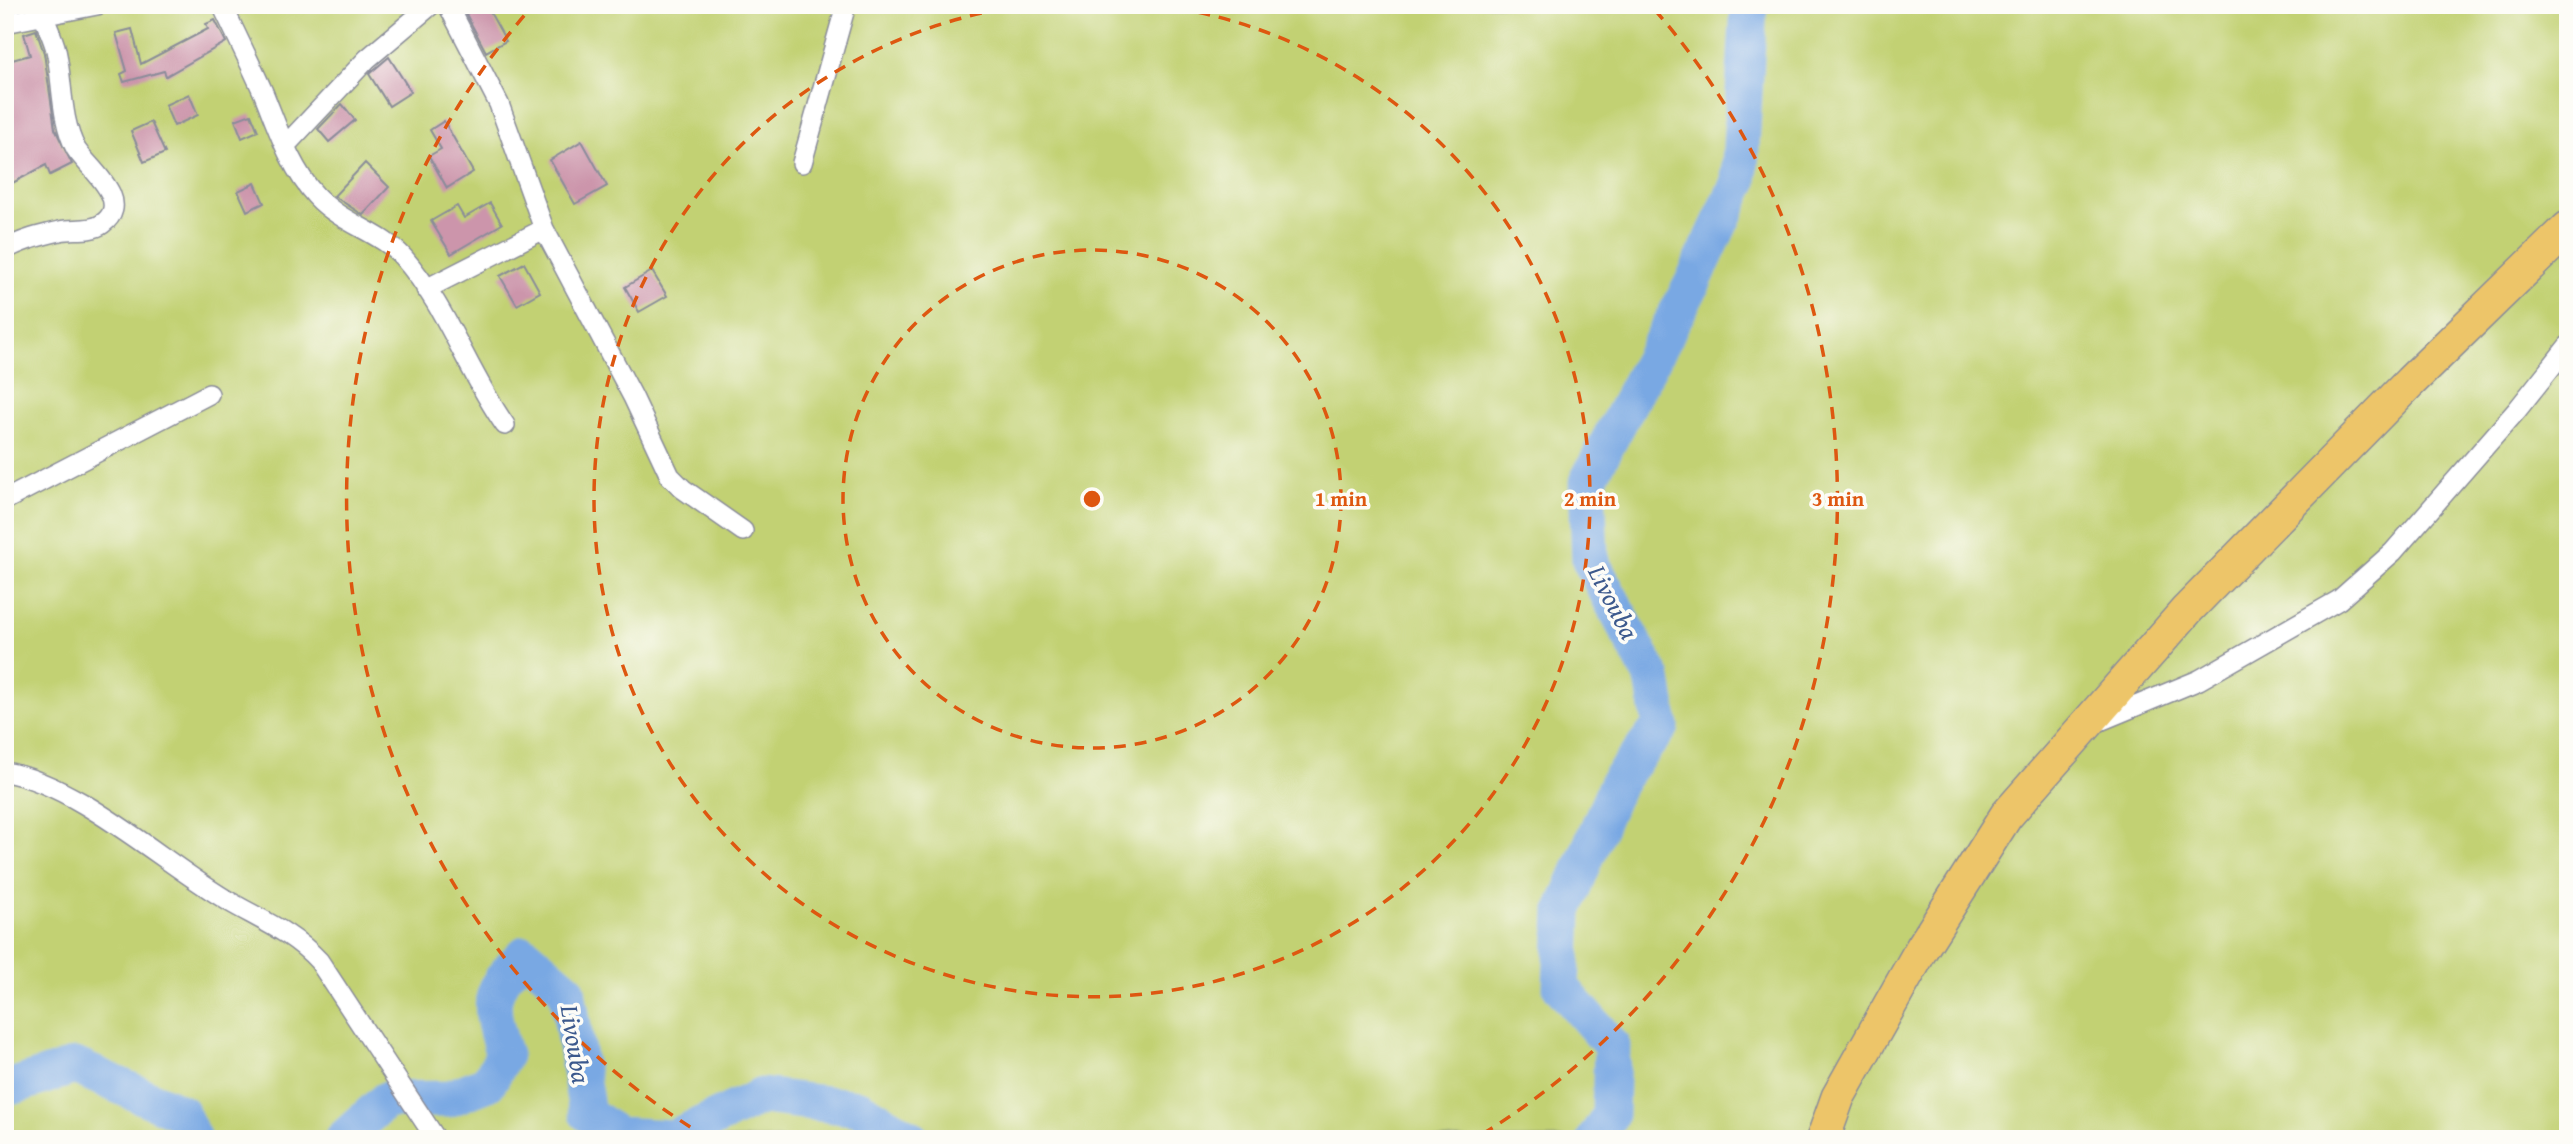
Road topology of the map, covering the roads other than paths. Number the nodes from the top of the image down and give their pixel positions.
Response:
1 (97, 5) edge
2 (222, 5) edge
3 (431, 5) edge
4 (448, 5) edge
5 (846, 5) edge
6 (43, 15) junction
7 (5, 23) edge
8 (285, 146) junction
9 (802, 163) dead end
10 (2568, 228) edge
11 (544, 229) junction
12 (5, 250) edge
13 (426, 289) junction
14 (2568, 346) edge
15 (209, 394) dead end
16 (505, 425) dead end
17 (5, 500) edge
18 (743, 531) dead end
19 (2081, 728) junction
20 (5, 772) edge
21 (431, 1131) edge
22 (1823, 1139) edge

1 - 6 street
2 - 8 street
3 - 8 street
4 - 11 street
5 - 9 street
6 - 7 street
6 - 12 street
8 - 13 street
10 - 19 highway
11 - 13 street
11 - 18 street
13 - 16 street
14 - 19 street
15 - 17 street
19 - 22 highway
20 - 21 street

